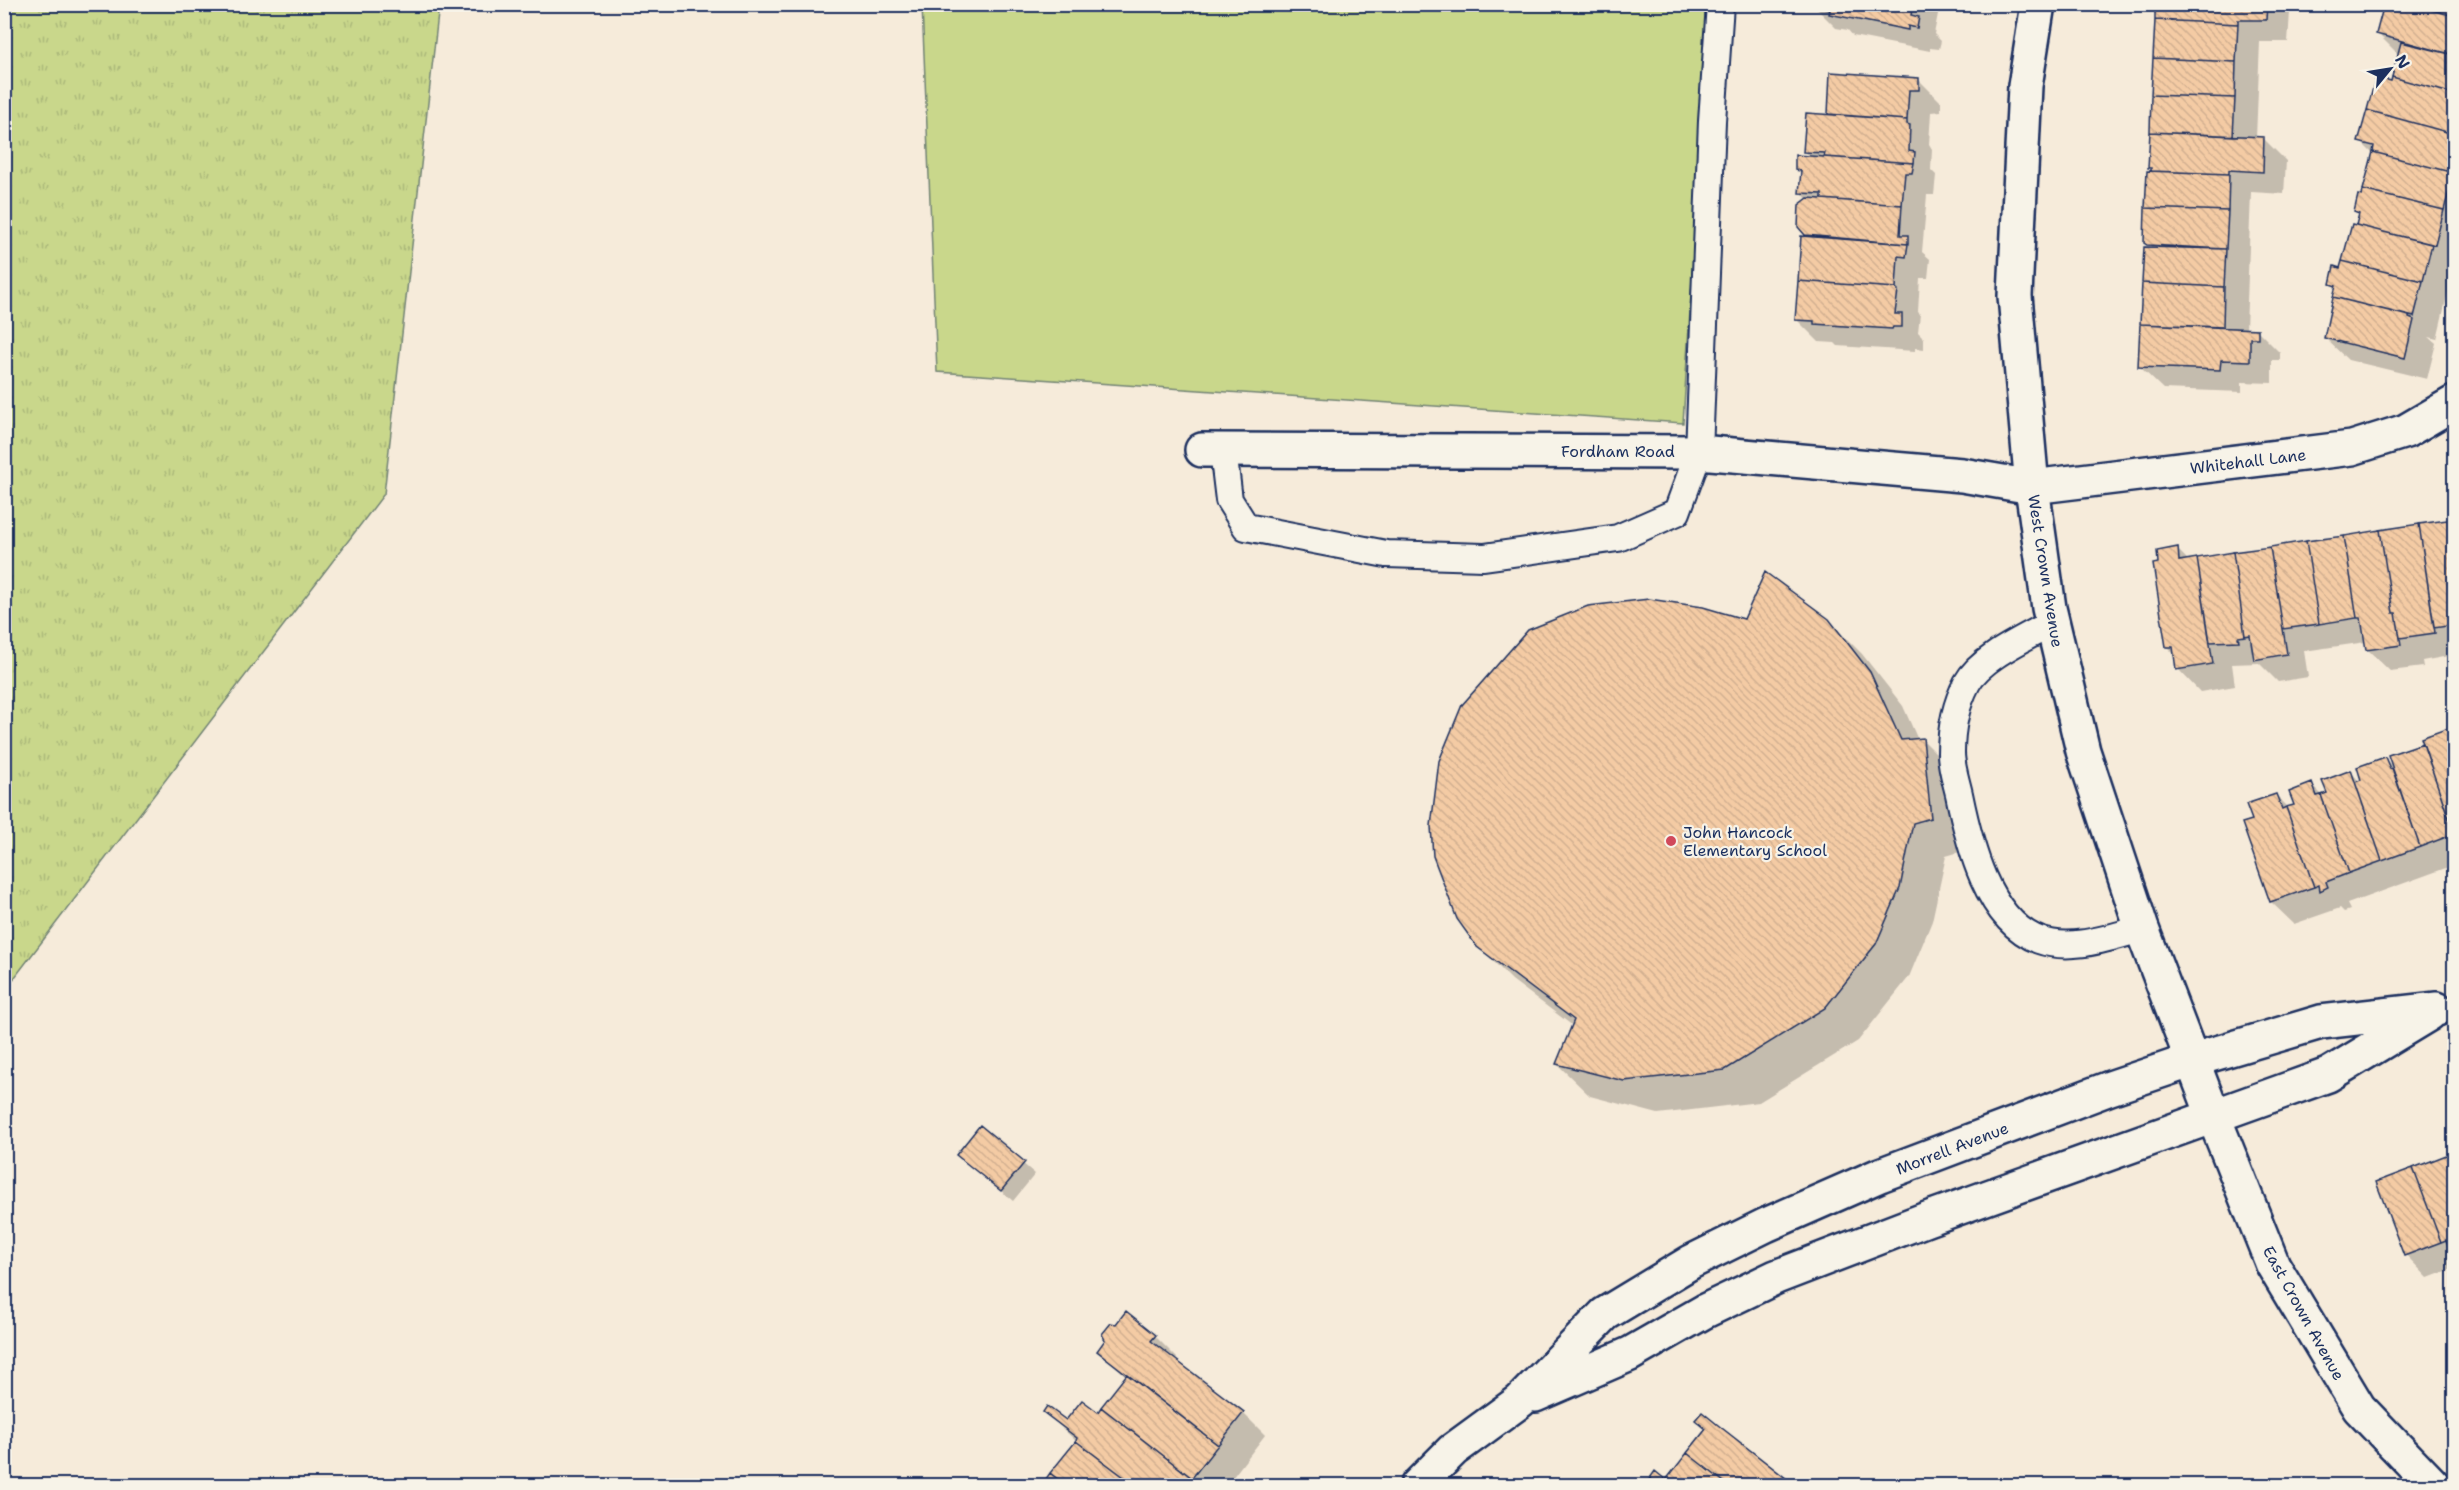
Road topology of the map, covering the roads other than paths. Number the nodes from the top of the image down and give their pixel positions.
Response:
1 (1720, 4) edge
2 (2038, 4) edge
3 (2454, 403) edge
4 (1213, 450) joint
5 (1698, 452) junction
6 (2032, 487) junction
7 (2052, 622) junction
8 (2142, 929) junction
9 (2446, 1005) edge
10 (2193, 1060) junction
11 (2213, 1115) junction
12 (1520, 1401) junction
13 (1417, 1485) edge
14 (2434, 1485) edge

1 - 5 lane
2 - 6 street, West Crown Avenue
3 - 6 street, Whitehall Lane
4 - 5 street, Fordham Road
4 - 5 lane
5 - 6 street, Fordham Road
6 - 7 street, West Crown Avenue
7 - 8 street, West Crown Avenue
7 - 8 lane
8 - 10 street, West Crown Avenue
9 - 10 street, Morrell Avenue
9 - 11 street, Morrell Avenue
10 - 11 street, West Crown Avenue
10 - 12 street, Morrell Avenue
11 - 12 street, Morrell Avenue
11 - 14 street, East Crown Avenue
12 - 13 street, Morrell Avenue

